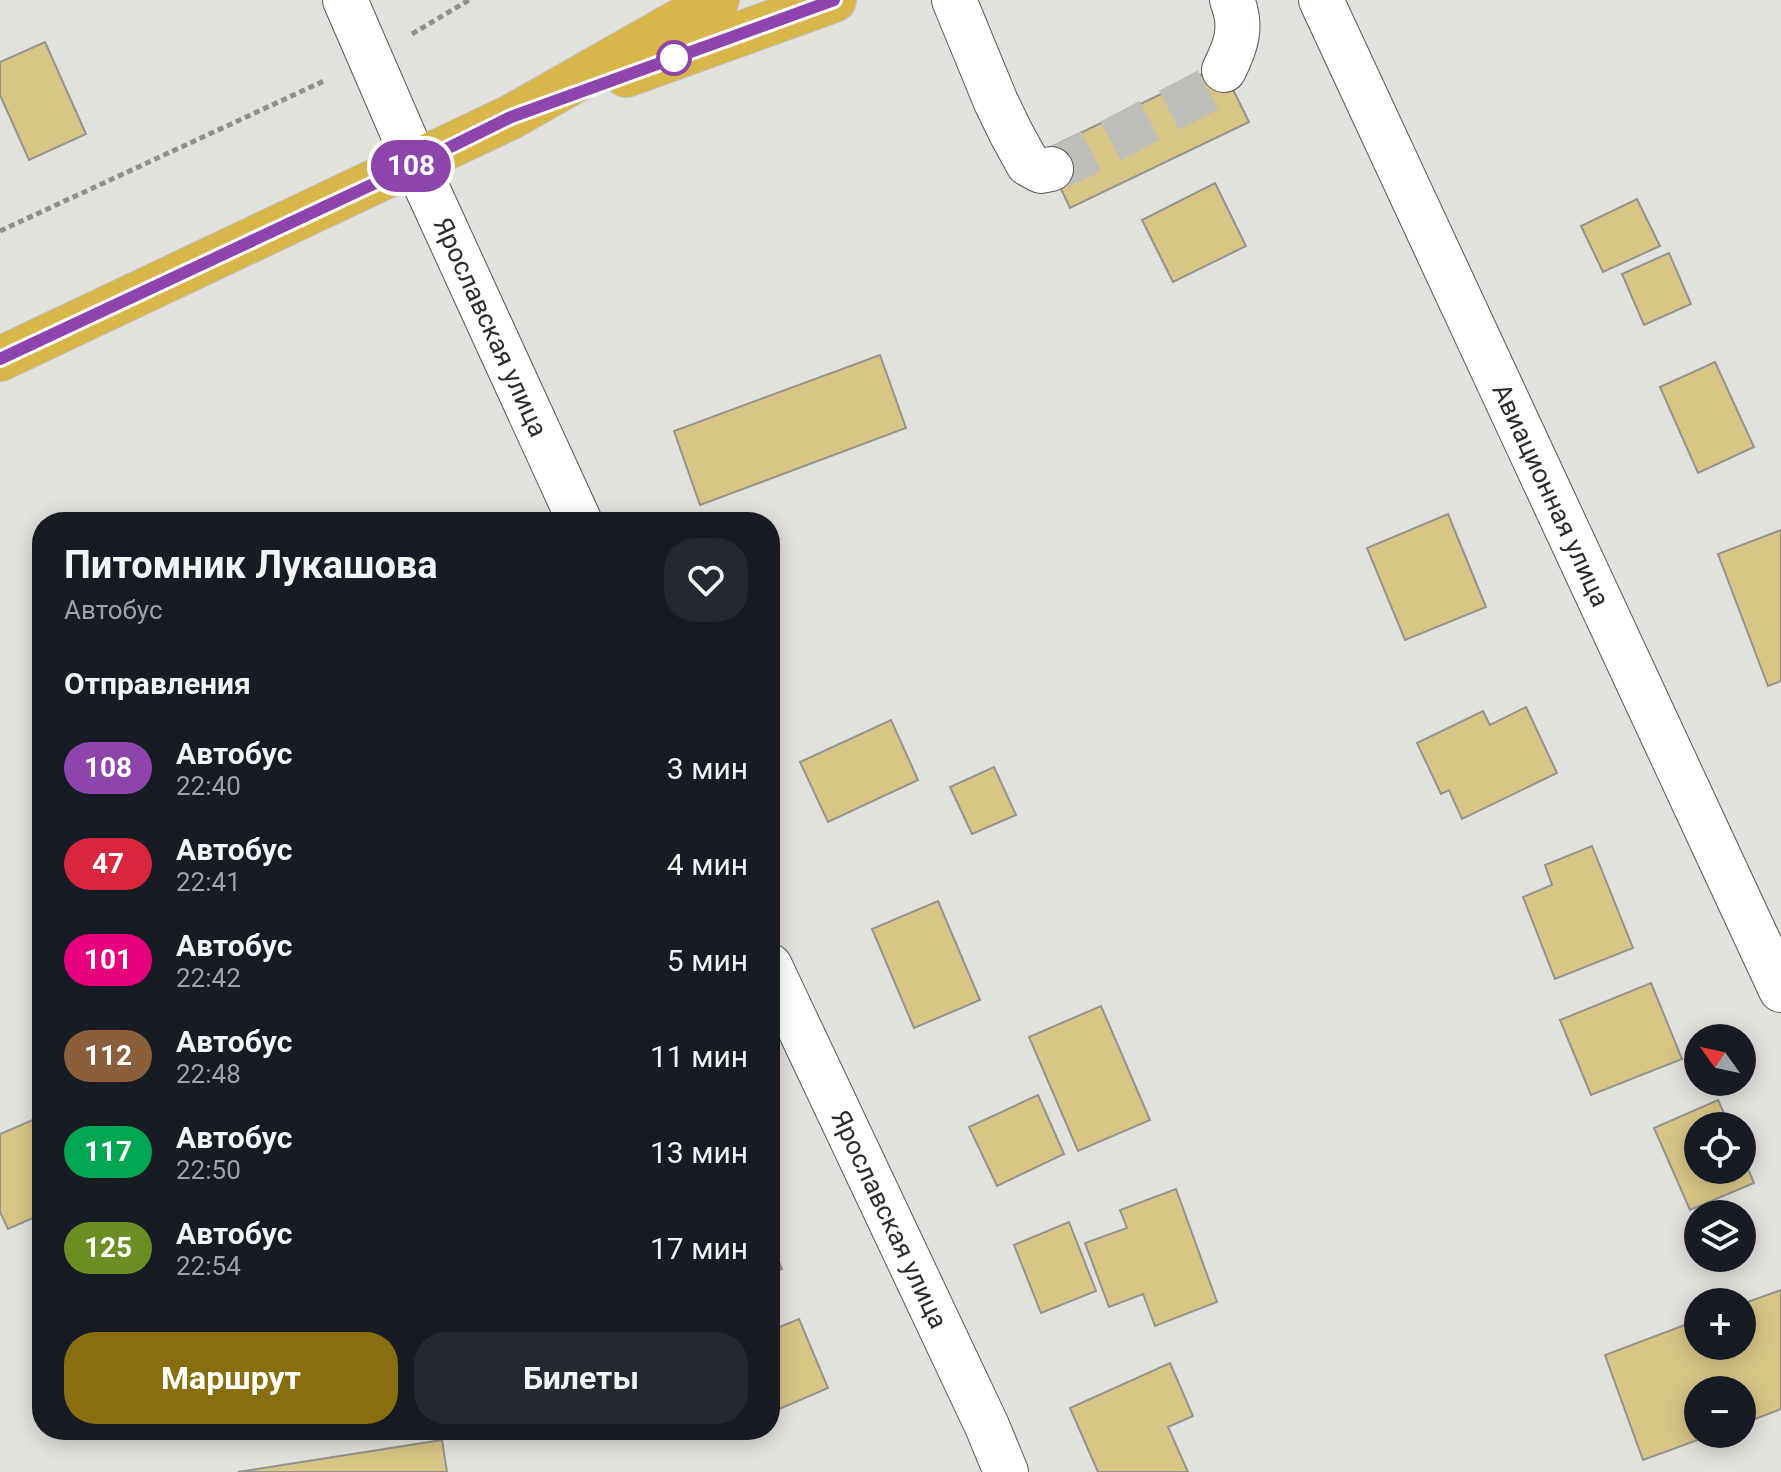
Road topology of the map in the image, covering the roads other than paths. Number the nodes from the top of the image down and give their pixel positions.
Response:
1 (345, 0) edge
2 (717, 0) edge
3 (834, 0) edge
4 (954, 0) edge
5 (1232, 0) edge
6 (1321, 0) edge
7 (1224, 70) tunnel mouth
8 (511, 117) junction
9 (416, 164) junction
10 (1051, 169) dead end
11 (0, 359) edge
12 (575, 512) edge
13 (780, 987) edge
14 (1781, 990) edge
15 (1006, 1472) edge

1 - 9 street, Ярославская улица
2 - 8 highway
3 - 8 highway
4 - 10 street
5 - 7 street
6 - 14 street, Авиационная улица
8 - 9 highway
9 - 11 highway
9 - 12 street, Ярославская улица
13 - 15 street, Ярославская улица

